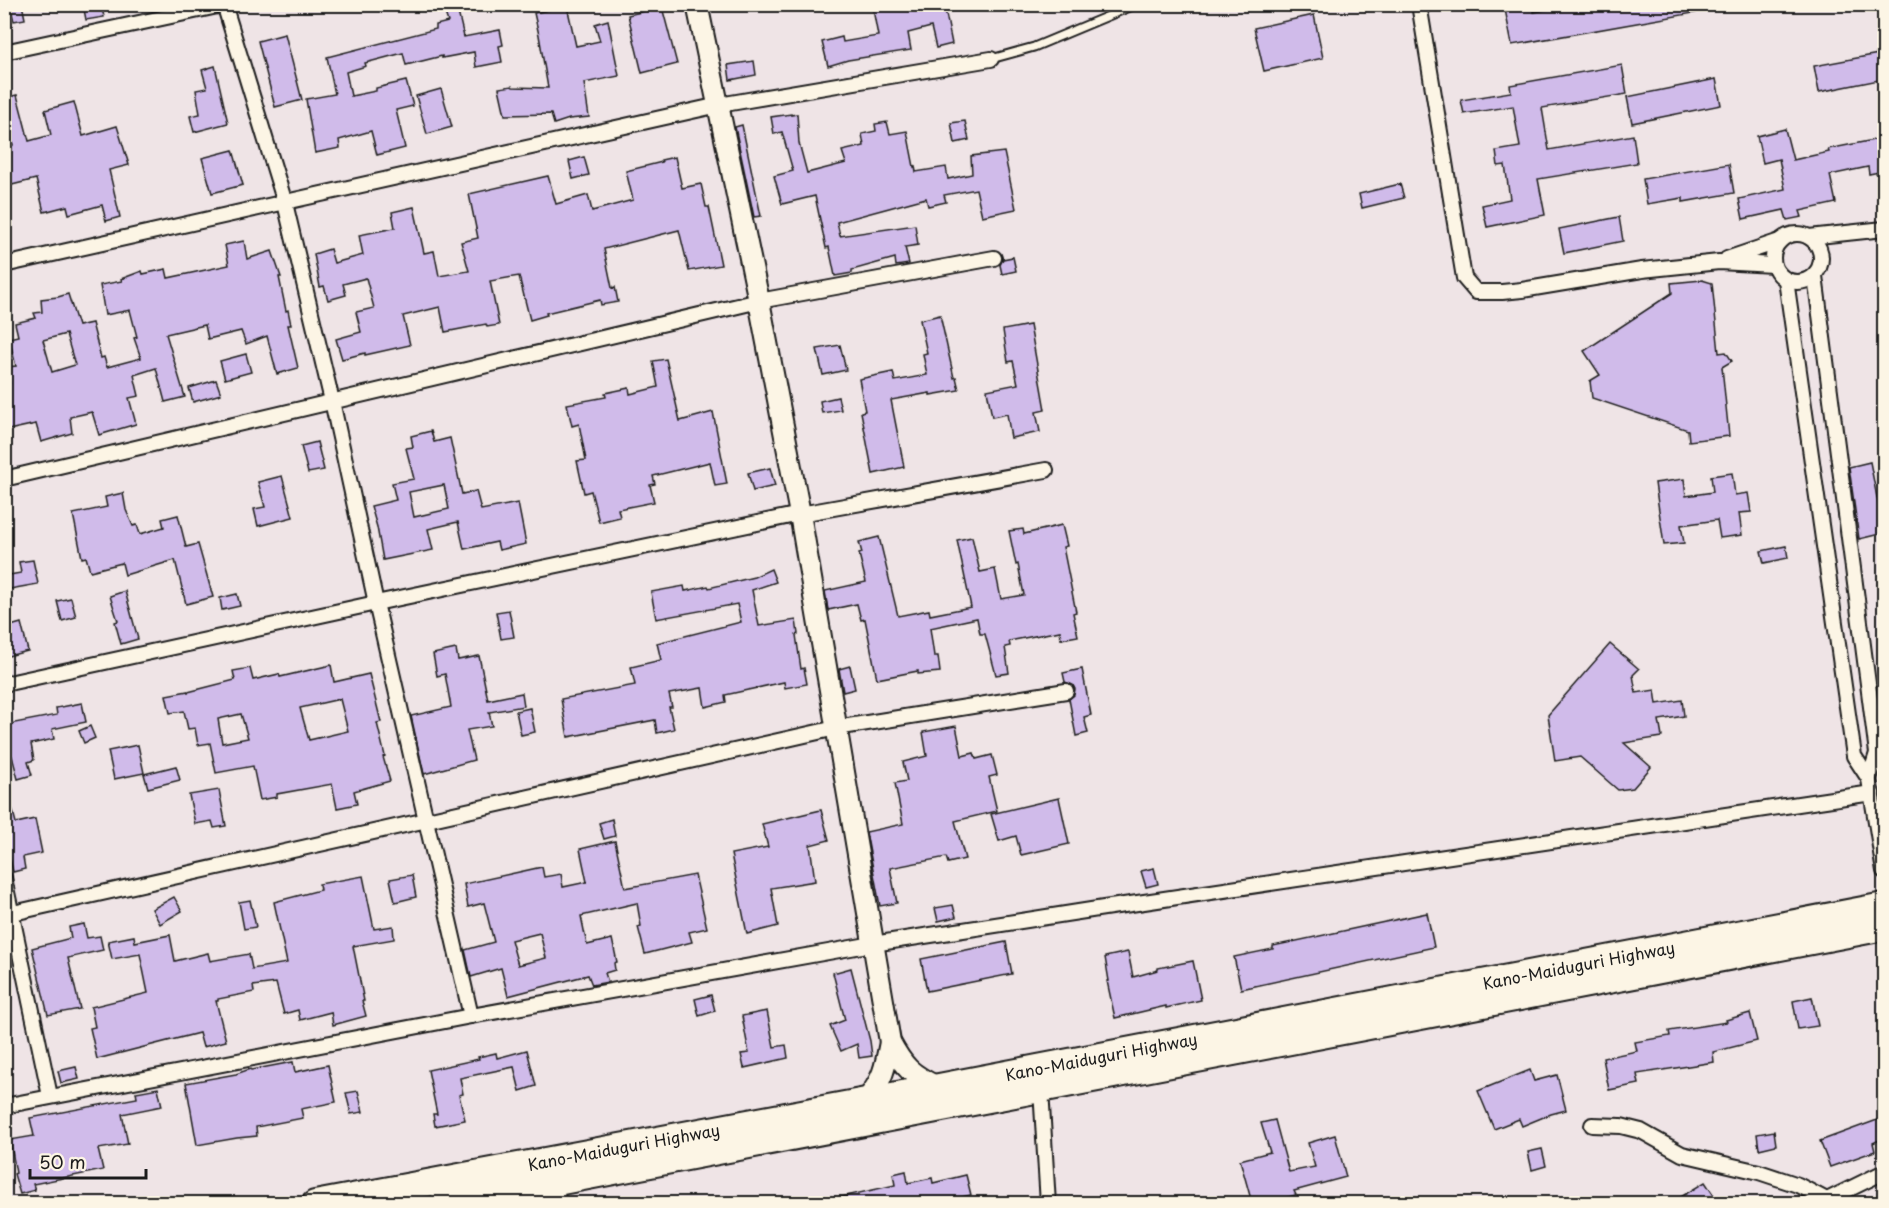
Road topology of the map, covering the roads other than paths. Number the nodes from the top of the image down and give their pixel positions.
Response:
1 (697, 4) edge
2 (1137, 4) edge
3 (1419, 4) edge
4 (225, 5) edge
5 (4, 52) edge
6 (991, 58) joint
7 (719, 105) junction
8 (285, 203) junction
9 (1884, 229) edge
10 (1809, 237) junction
11 (1780, 240) junction
12 (994, 258) dead end
13 (1719, 262) junction
14 (4, 265) edge
15 (1773, 265) junction
16 (1815, 276) junction
17 (1786, 280) junction
18 (759, 301) junction
19 (332, 400) junction
20 (1046, 470) dead end
21 (4, 479) edge
22 (800, 514) junction
23 (376, 603) junction
24 (4, 684) edge
25 (1066, 691) dead end
26 (836, 728) junction
27 (1869, 778) junction
28 (1872, 794) junction
29 (427, 820) junction
30 (1884, 870) edge
31 (4, 878) edge
32 (1884, 906) edge
33 (13, 913) junction
34 (1884, 927) edge
35 (873, 945) junction
36 (471, 1016) junction
37 (890, 1042) junction
38 (937, 1087) junction
39 (1041, 1089) junction
40 (50, 1096) junction
41 (866, 1101) junction
42 (4, 1106) edge
43 (1592, 1125) dead end
44 (1884, 1172) edge
45 (555, 1182) edge
46 (1831, 1202) edge
47 (315, 1203) edge
48 (442, 1203) edge
49 (1048, 1203) edge

1 - 7 street
2 - 6 lane
3 - 13 street
4 - 5 street
4 - 8 street
6 - 7 street
7 - 8 street
7 - 18 street
8 - 14 street
8 - 19 street
9 - 10 street
10 - 11 street
10 - 16 street
11 - 13 street
11 - 15 street
12 - 18 street
13 - 15 street
15 - 17 street
16 - 17 street
16 - 27 street
17 - 27 street
18 - 19 street
18 - 22 street
19 - 21 street
19 - 23 street
20 - 22 street
22 - 23 street
22 - 26 street
23 - 24 street
23 - 29 street
25 - 26 street
26 - 29 street
26 - 35 street
27 - 28 street
28 - 30 street
28 - 35 street
29 - 33 street
29 - 36 street
31 - 33 street
32 - 38 highway, Kano-Maiduguri Highway
33 - 40 street
34 - 39 highway, Kano-Maiduguri Highway
35 - 36 street
35 - 37 street
36 - 40 street
37 - 38 street
37 - 41 street
38 - 41 highway, Kano-Maiduguri Highway
39 - 45 highway, Kano-Maiduguri Highway
39 - 49 street
40 - 42 street
41 - 45 highway, Kano-Maiduguri Highway
43 - 46 street
44 - 46 street
45 - 47 highway, Kano-Maiduguri Highway
45 - 48 highway, Kano-Maiduguri Highway

